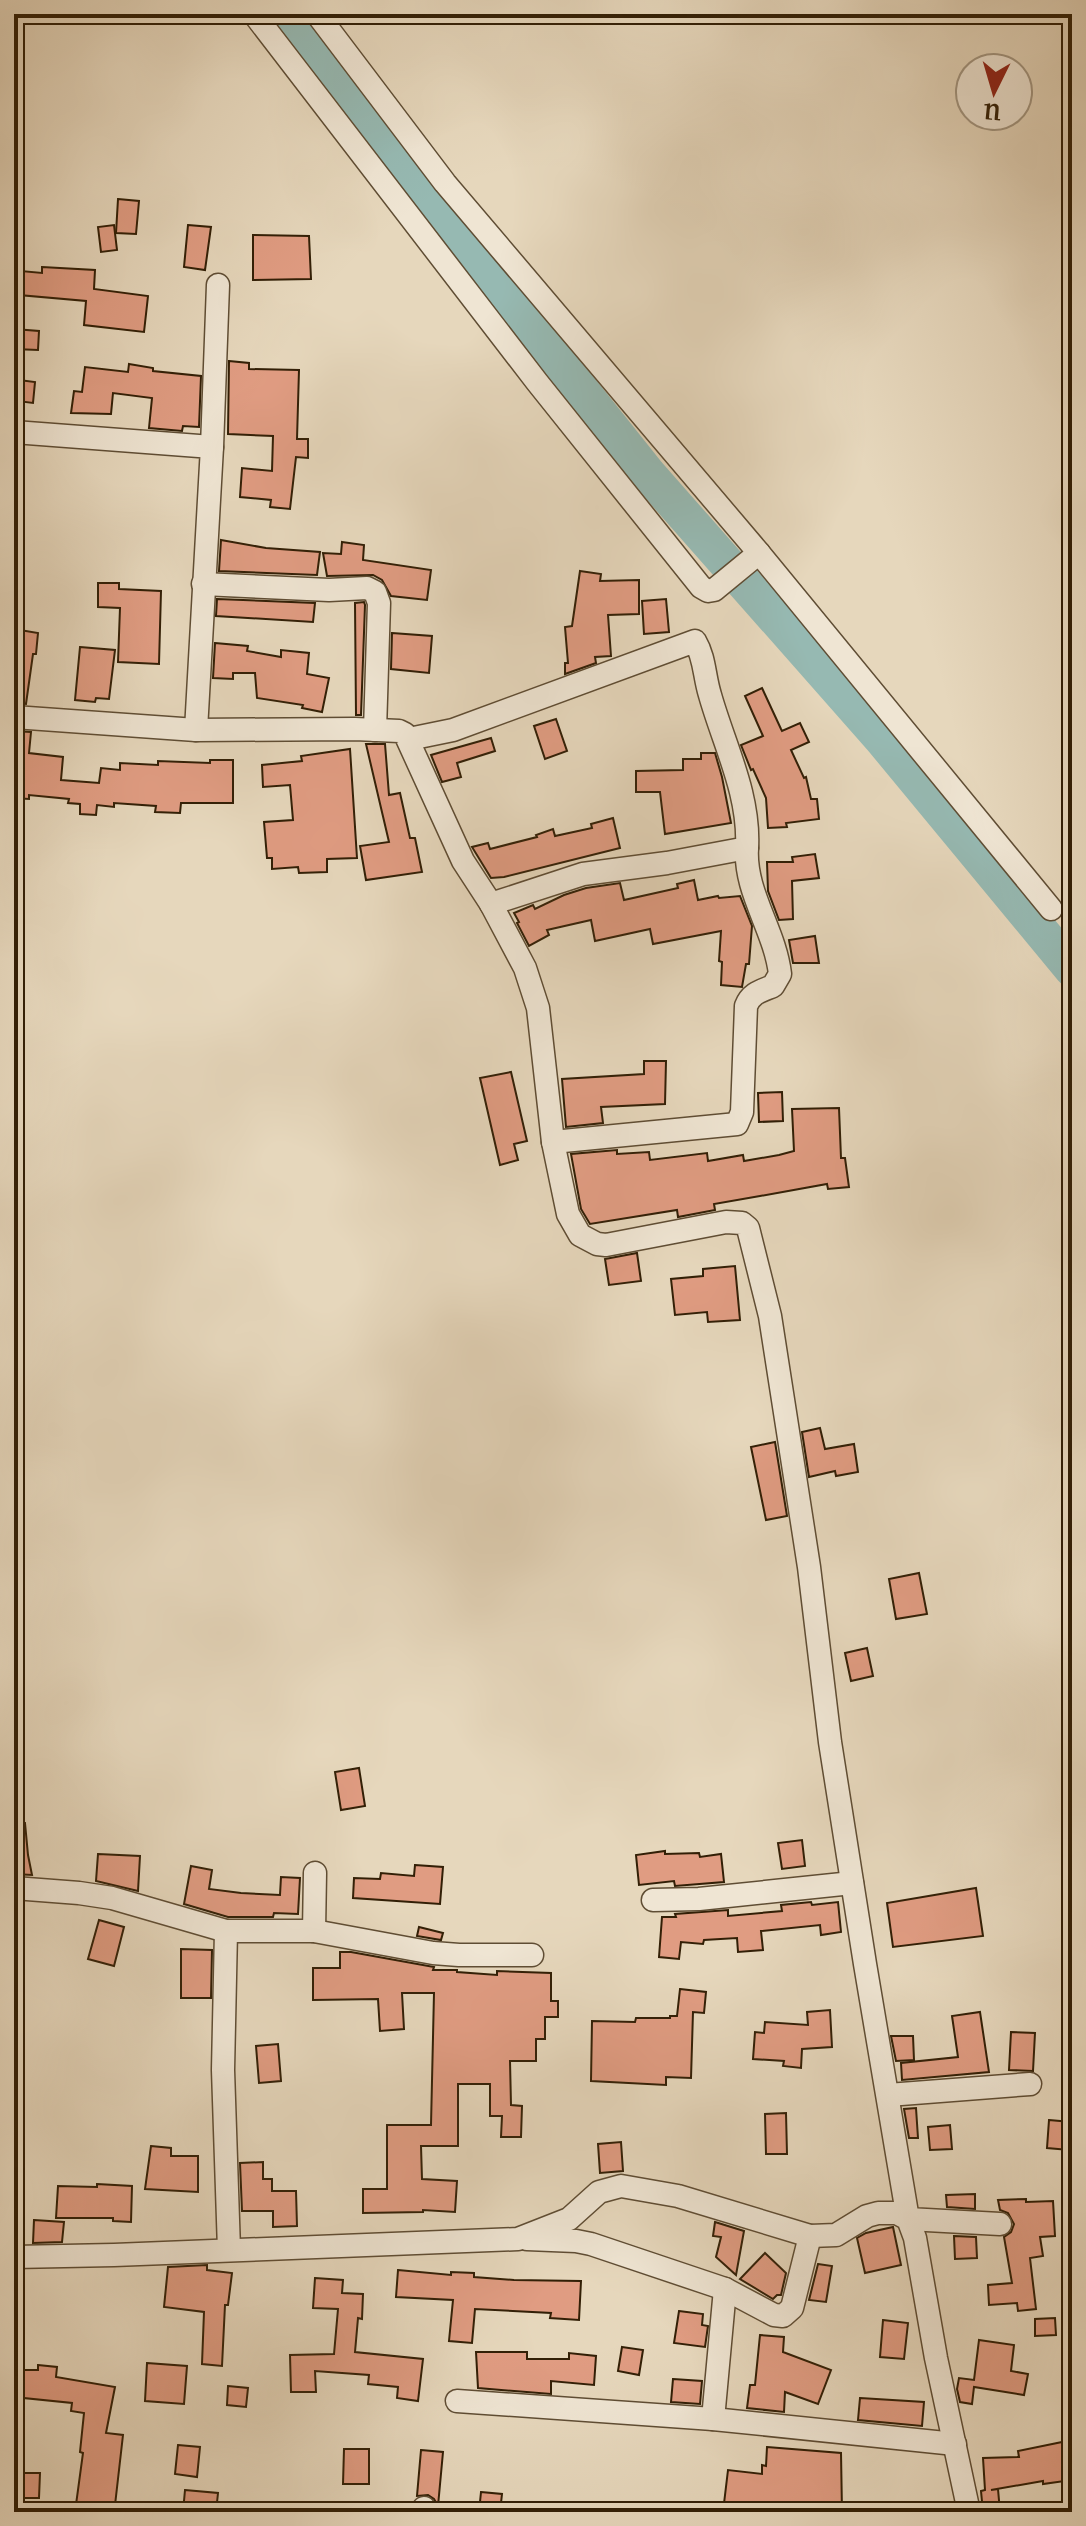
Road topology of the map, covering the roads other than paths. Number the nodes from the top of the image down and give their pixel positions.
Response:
1 (254, 14) edge
2 (317, 14) edge
3 (218, 285) dead end
4 (14, 432) edge
5 (212, 447) junction
6 (756, 556) junction
7 (203, 584) junction
8 (14, 717) edge
9 (196, 730) junction
10 (375, 730) junction
11 (409, 739) junction
12 (747, 848) junction
13 (491, 904) junction
14 (1051, 909) dead end
15 (553, 1142) junction
16 (315, 1873) dead end
17 (852, 1883) junction
18 (14, 1888) edge
19 (653, 1900) dead end
20 (226, 1931) junction
21 (314, 1931) junction
22 (532, 1955) dead end
23 (1030, 2084) dead end
24 (888, 2095) junction
25 (908, 2219) junction
26 (1000, 2224) dead end
27 (810, 2236) junction
28 (518, 2239) junction
29 (229, 2250) junction
30 (14, 2257) edge
31 (725, 2289) junction
32 (457, 2401) dead end
33 (713, 2419) junction
34 (955, 2444) junction
35 (969, 2512) edge

1 - 6 street
2 - 6 street
3 - 5 street
4 - 5 street
5 - 7 street
6 - 14 street
7 - 9 street
7 - 10 street
8 - 9 street
9 - 10 street
10 - 11 street
11 - 12 street
11 - 13 street
12 - 13 street
12 - 15 street
13 - 15 street
15 - 17 street
16 - 21 street
17 - 19 street
17 - 24 street
18 - 20 street
20 - 21 street
20 - 29 street
21 - 22 street
23 - 24 street
24 - 25 street
25 - 26 street
25 - 27 street
25 - 34 street
27 - 28 street
27 - 31 street
28 - 29 street
28 - 31 street
29 - 30 street
31 - 33 street
32 - 33 street
33 - 34 street
34 - 35 street

